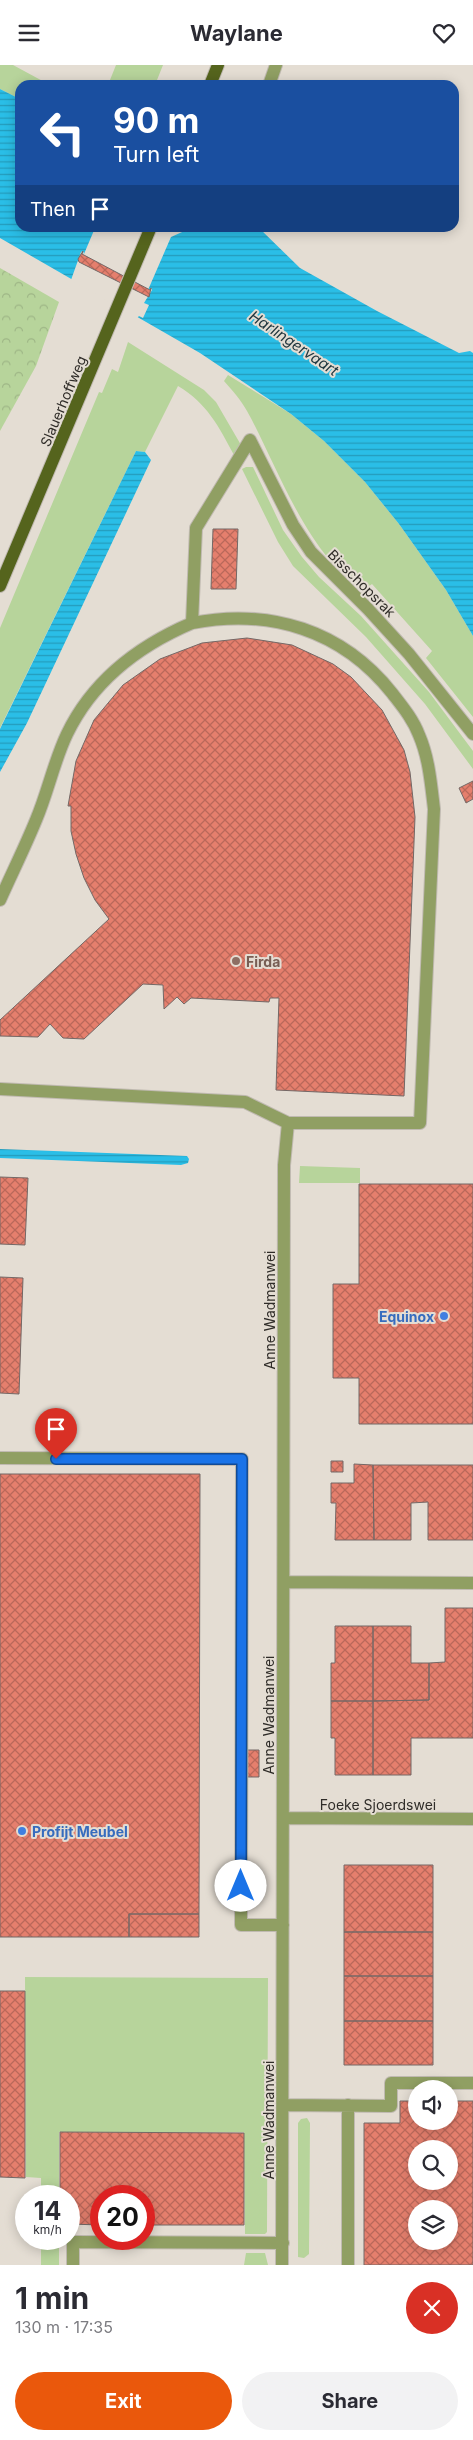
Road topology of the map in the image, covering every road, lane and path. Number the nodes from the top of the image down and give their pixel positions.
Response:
1 (218, 65) edge
2 (276, 65) edge
3 (212, 80) edge
4 (271, 80) edge
5 (149, 232) edge
6 (0, 586) edge
7 (192, 623) junction
8 (473, 734) edge
9 (0, 900) edge
10 (0, 1089) edge
11 (288, 1123) junction
12 (0, 1458) edge
13 (284, 1583) junction
14 (473, 1583) edge
15 (283, 1819) junction
16 (473, 1819) edge
17 (283, 1925) junction
18 (473, 2083) edge
19 (283, 2105) junction
20 (348, 2105) junction
21 (282, 2243) junction
22 (73, 2265) edge
23 (282, 2265) edge
24 (348, 2265) edge

1 - 3 main road
2 - 4 street
5 - 6 main road, Slauerhoffweg
7 - 8 street, Bisschopsrak
7 - 9 street
7 - 11 street
10 - 11 street
11 - 13 street, Anne Wadmanwei
12 - 17 street
13 - 14 street
13 - 15 street, Anne Wadmanwei
15 - 16 street, Foeke Sjoerdswei
15 - 17 street, Anne Wadmanwei
17 - 19 street, Anne Wadmanwei
18 - 20 street
19 - 20 street
19 - 21 street, Anne Wadmanwei
20 - 24 street
21 - 22 street
21 - 23 street, Anne Wadmanwei

